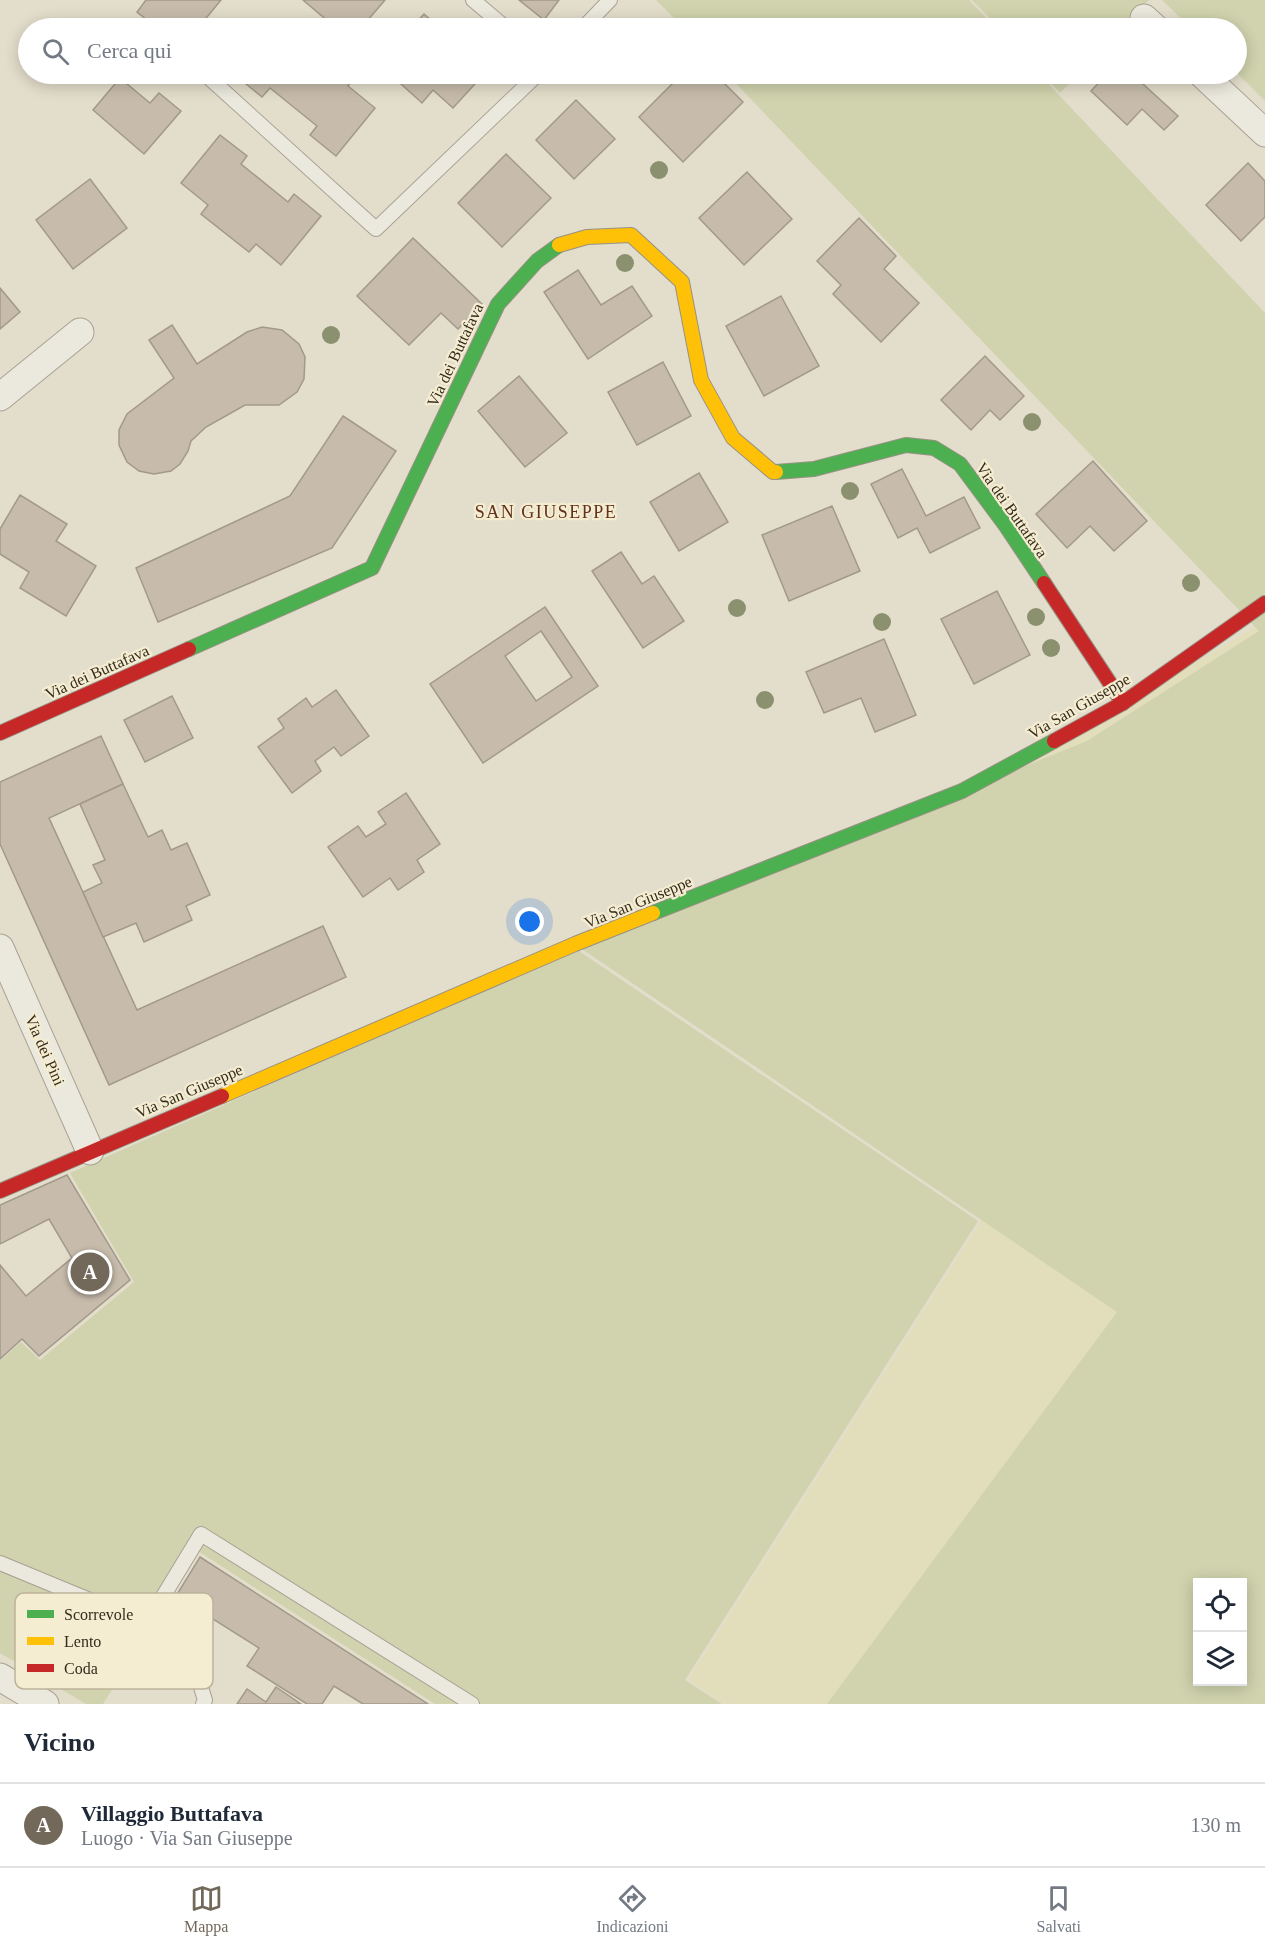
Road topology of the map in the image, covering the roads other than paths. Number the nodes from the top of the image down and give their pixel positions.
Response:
1 (473, 0) edge
2 (610, 0) edge
3 (494, 18) edge
4 (593, 18) edge
5 (216, 84) edge
6 (528, 84) edge
7 (1213, 84) edge
8 (1265, 133) edge
9 (80, 332) dead end
10 (0, 397) edge
11 (1265, 603) edge
12 (1123, 703) junction
13 (0, 734) edge
14 (0, 948) edge
15 (90, 1152) junction
16 (0, 1191) edge
17 (0, 1563) edge
18 (73, 1593) edge
19 (165, 1593) edge
20 (0, 1677) edge
21 (15, 1686) edge
22 (20, 1689) edge
23 (202, 1689) edge
24 (45, 1704) edge
25 (203, 1704) edge
26 (472, 1704) edge

1 - 3 lane
2 - 4 lane
5 - 6 lane
7 - 8 street
9 - 10 street
11 - 12 street, Via San Giuseppe
12 - 13 street, Via dei Buttafava
12 - 15 street, Via San Giuseppe
14 - 15 street, Via dei Pini
15 - 16 street, Via San Giuseppe
17 - 18 lane
19 - 26 lane
20 - 21 street
22 - 24 street
23 - 25 lane

